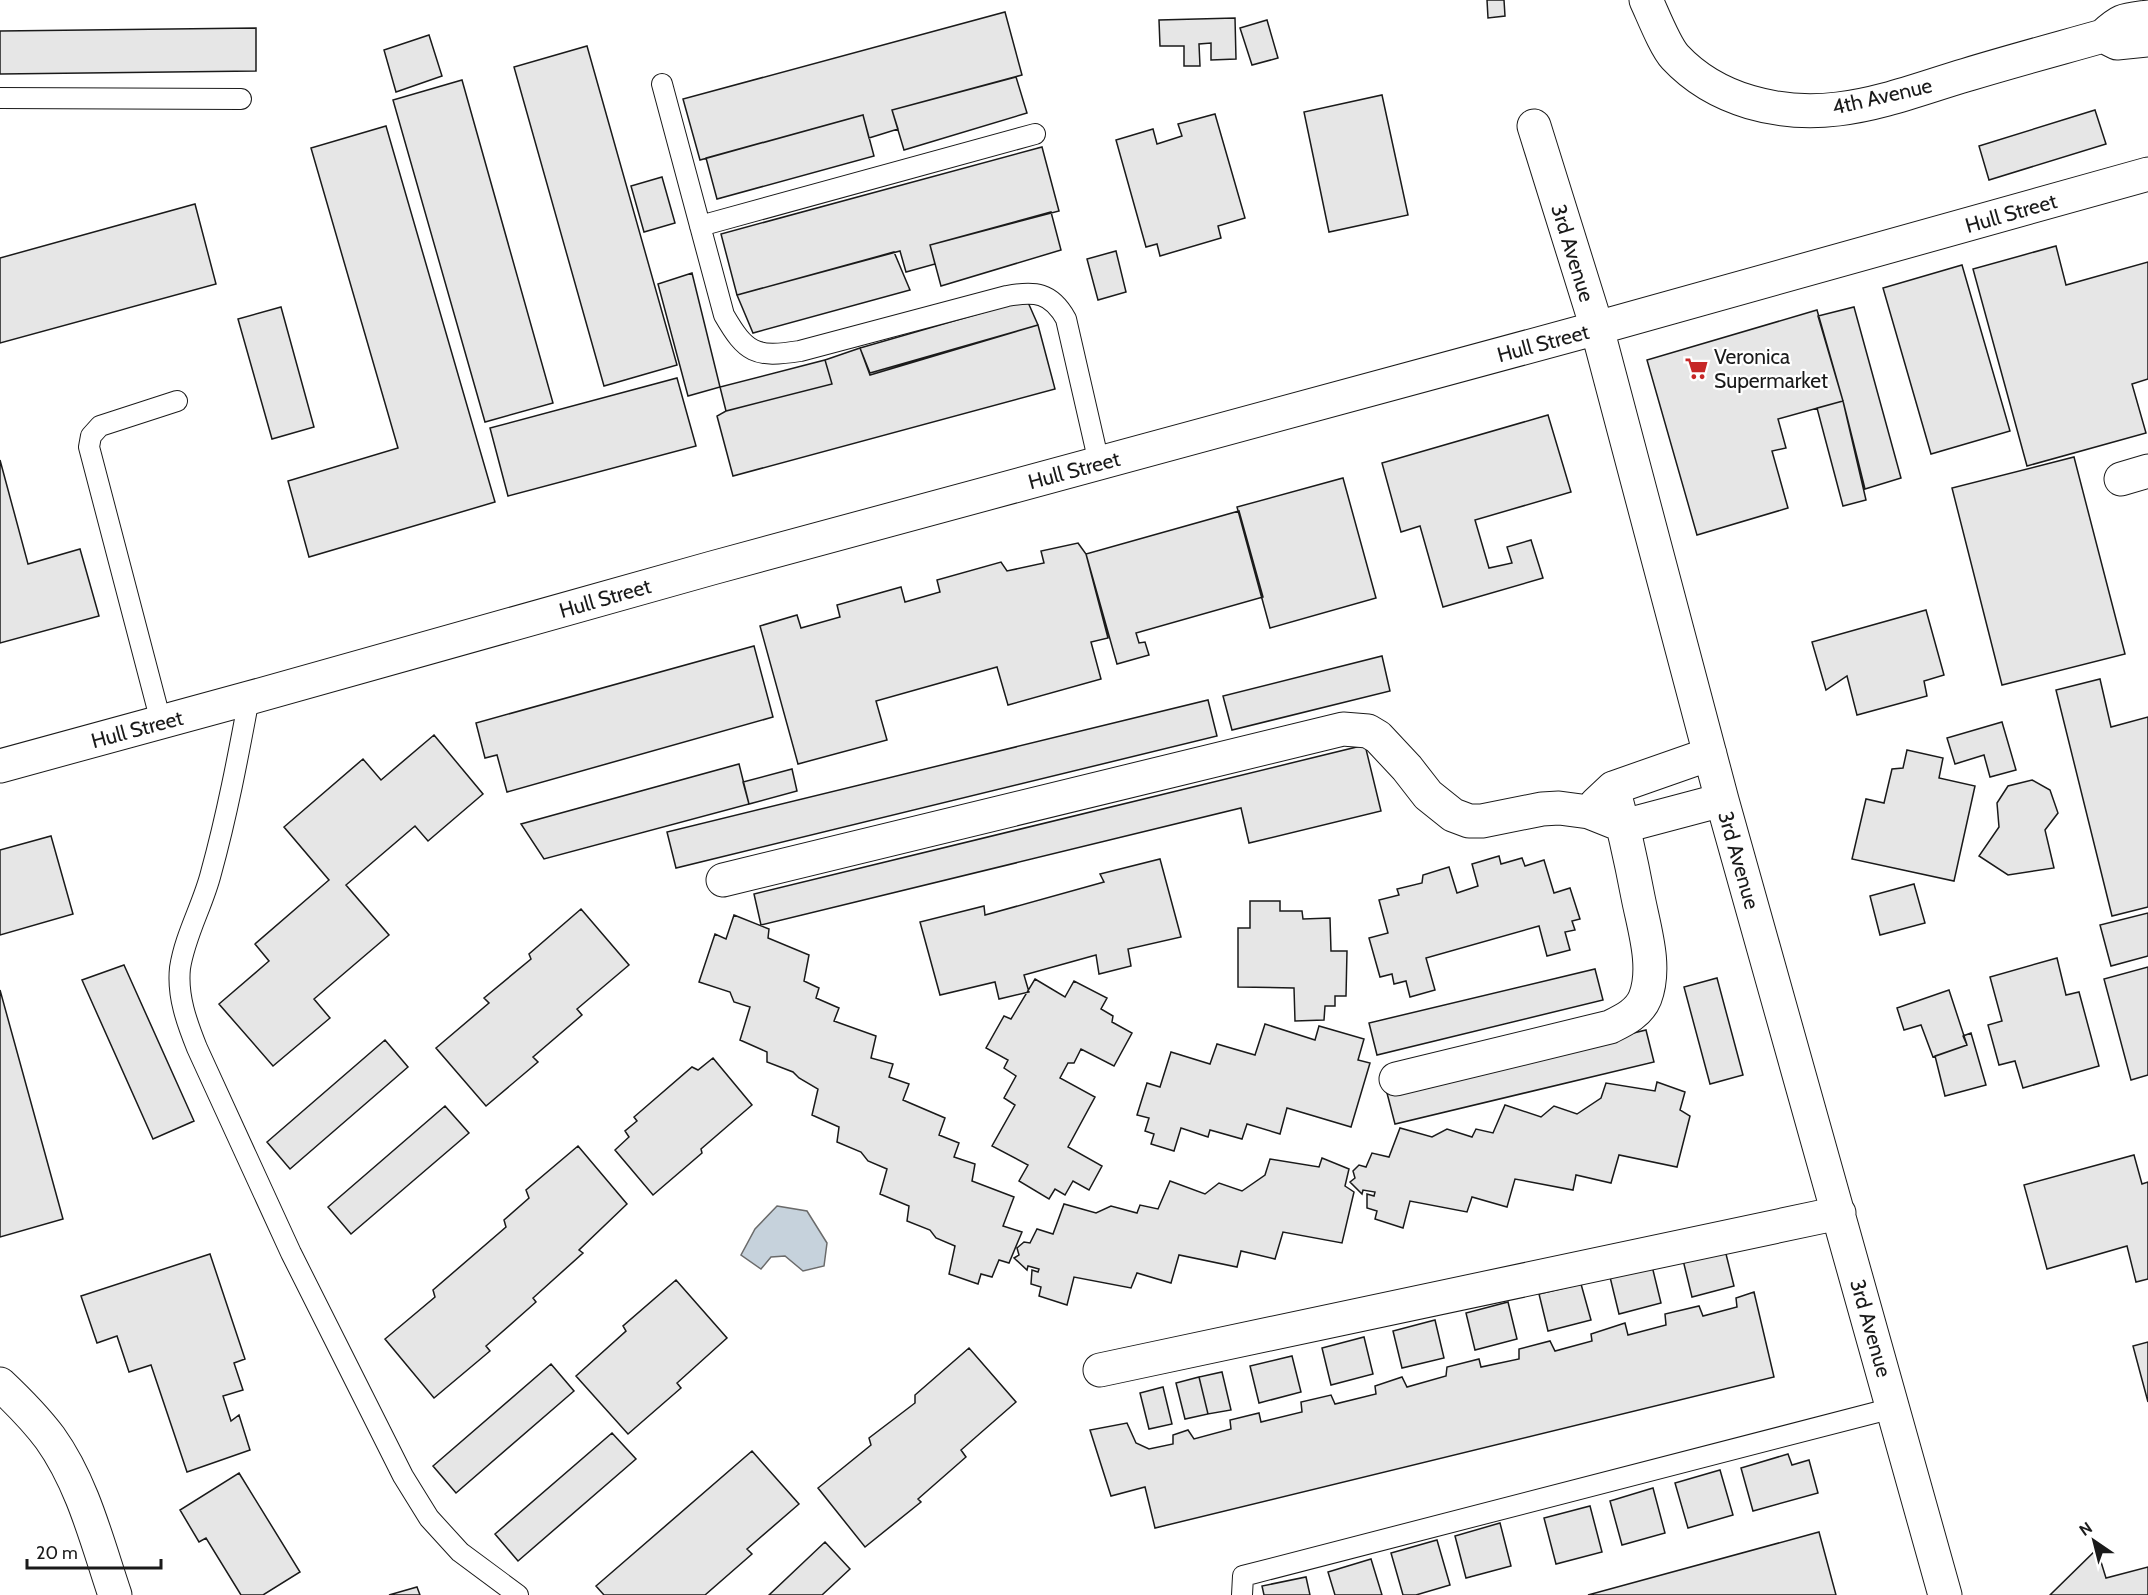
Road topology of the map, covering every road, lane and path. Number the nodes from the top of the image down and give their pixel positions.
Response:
1 (1651, 10) edge
2 (2148, 18) edge
3 (2103, 36) junction
4 (2148, 40) edge
5 (662, 84) dead end
6 (0, 98) edge
7 (241, 99) dead end
8 (1534, 126) dead end
9 (1035, 134) dead end
10 (2148, 174) edge
11 (700, 226) junction
12 (1597, 328) junction
13 (177, 401) dead end
14 (1099, 463) junction
15 (249, 698) junction
16 (161, 722) junction
17 (1710, 754) junction
18 (0, 766) edge
19 (1613, 788) junction
20 (1722, 800) junction
21 (1589, 812) junction
22 (1624, 826) junction
23 (723, 880) dead end
24 (1396, 1079) dead end
25 (1839, 1213) junction
26 (1100, 1370) dead end
27 (0, 1384) edge
28 (1893, 1408) junction
29 (115, 1595) edge
30 (518, 1595) edge
31 (1242, 1595) edge
32 (1945, 1595) edge

1 - 3 street, 4th Avenue
2 - 3 street, 4th Avenue
3 - 4 street, 4th Avenue
5 - 11 lane
6 - 7 lane
8 - 12 street, 3rd Avenue
9 - 11 lane
10 - 12 street, Hull Street
11 - 14 lane
12 - 14 street, Hull Street
12 - 17 street, 3rd Avenue
13 - 16 lane
14 - 15 street, Hull Street
15 - 16 street, Hull Street
15 - 30 lane
16 - 18 street, Hull Street
17 - 19 street
17 - 20 street, 3rd Avenue
19 - 21 street
19 - 22 street
20 - 22 street
20 - 25 street, 3rd Avenue
21 - 22 street
21 - 23 street
22 - 24 street
25 - 26 street
25 - 28 street, 3rd Avenue
27 - 29 street
28 - 31 lane
28 - 32 street, 3rd Avenue

